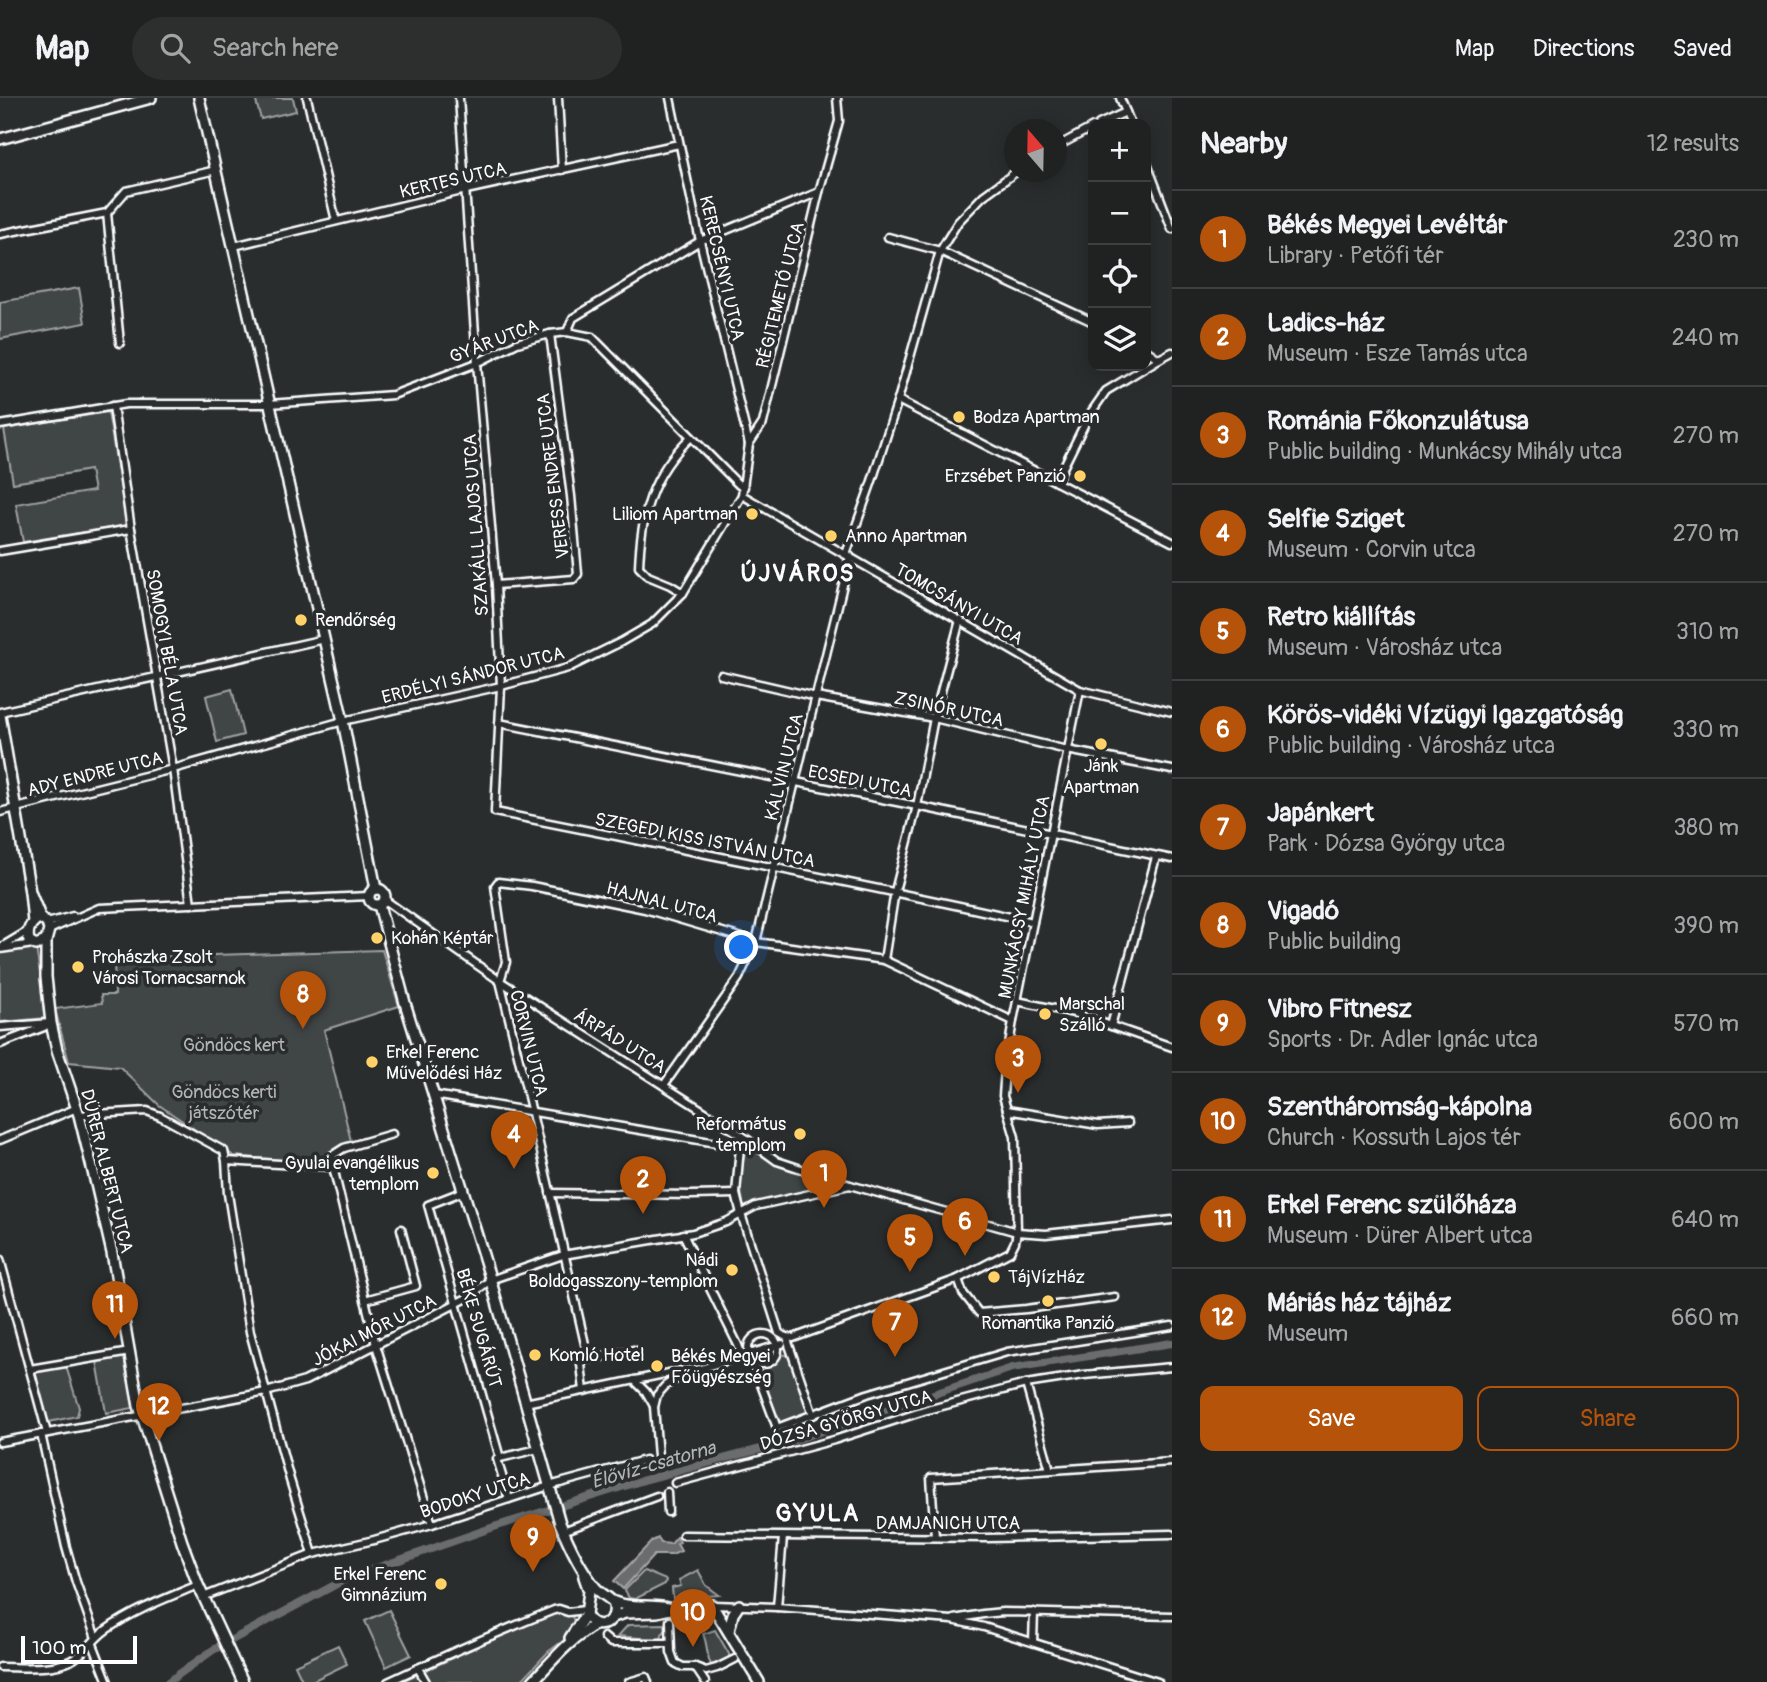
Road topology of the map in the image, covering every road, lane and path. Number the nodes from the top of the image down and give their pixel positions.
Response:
1 (151, 98) edge
2 (199, 98) edge
3 (307, 98) edge
4 (459, 98) edge
5 (558, 98) edge
6 (670, 98) edge
7 (837, 98) edge
8 (1121, 98) edge
9 (1126, 112) junction
10 (1111, 119) edge
11 (1129, 119) edge
12 (1088, 130) edge
13 (0, 139) edge
14 (1067, 141) edge
15 (679, 144) junction
16 (216, 170) junction
17 (562, 170) junction
18 (1151, 174) edge
19 (1004, 181) edge
20 (466, 190) junction
21 (819, 192) junction
22 (107, 213) junction
23 (336, 221) junction
24 (1172, 229) edge
25 (0, 234) edge
26 (888, 237) dead end
27 (700, 241) junction
28 (234, 246) junction
29 (940, 251) junction
30 (1088, 320) edge
31 (567, 332) junction
32 (550, 334) junction
33 (120, 343) dead end
34 (1172, 352) edge
35 (1151, 354) edge
36 (1159, 359) junction
37 (477, 363) junction
38 (898, 400) junction
39 (269, 404) junction
40 (113, 406) junction
41 (0, 425) edge
42 (691, 437) junction
43 (749, 443) junction
44 (1056, 482) junction
45 (743, 491) junction
46 (131, 529) junction
47 (1172, 542) edge
48 (0, 551) edge
49 (848, 555) junction
50 (496, 584) junction
51 (683, 593) junction
52 (960, 620) junction
53 (324, 639) junction
54 (721, 676) dead end
55 (156, 677) junction
56 (501, 686) junction
57 (1080, 690) junction
58 (817, 697) junction
59 (1172, 712) edge
60 (0, 714) edge
61 (934, 718) junction
62 (342, 721) junction
63 (499, 723) junction
64 (1067, 750) junction
65 (173, 769) junction
66 (1172, 770) edge
67 (795, 783) junction
68 (917, 806) junction
69 (16, 808) junction
70 (0, 812) edge
71 (1050, 834) junction
72 (1156, 857) junction
73 (1172, 859) edge
74 (773, 869) junction
75 (895, 891) junction
76 (372, 892) junction
77 (191, 904) junction
78 (384, 905) junction
79 (1033, 922) junction
80 (40, 925) junction
81 (46, 941) junction
82 (756, 942) junction
83 (34, 945) junction
84 (0, 948) edge
85 (884, 960) junction
86 (46, 977) junction
87 (500, 981) junction
88 (1017, 1001) junction
89 (1013, 1021) junction
90 (51, 1023) junction
91 (1111, 1026) junction
92 (0, 1027) edge
93 (0, 1044) edge
94 (1172, 1047) edge
95 (664, 1085) junction
96 (434, 1095) junction
97 (1007, 1110) junction
98 (78, 1112) junction
99 (533, 1113) junction
100 (1128, 1123) dead end
101 (392, 1134) dead end
102 (741, 1135) junction
103 (0, 1140) edge
104 (740, 1147) junction
105 (226, 1161) junction
106 (333, 1167) junction
107 (827, 1177) junction
108 (850, 1185) junction
109 (826, 1190) junction
110 (464, 1191) junction
111 (550, 1193) junction
112 (736, 1194) junction
113 (741, 1214) junction
114 (1172, 1220) edge
115 (401, 1229) dead end
116 (1017, 1232) junction
117 (683, 1234) junction
118 (563, 1255) junction
119 (0, 1259) edge
120 (958, 1279) junction
121 (491, 1280) junction
122 (1115, 1297) dead end
123 (365, 1300) junction
124 (456, 1304) junction
125 (1172, 1326) edge
126 (783, 1344) junction
127 (376, 1345) junction
128 (634, 1350) dead end
129 (130, 1352) junction
130 (588, 1357) junction
131 (748, 1357) junction
132 (1172, 1367) edge
133 (703, 1368) junction
134 (30, 1369) junction
135 (634, 1380) junction
136 (1026, 1384) junction
137 (584, 1391) junction
138 (266, 1392) junction
139 (525, 1403) junction
140 (654, 1407) junction
141 (141, 1415) junction
142 (813, 1415) junction
143 (44, 1433) junction
144 (0, 1442) edge
145 (538, 1449) junction
146 (500, 1458) junction
147 (645, 1460) dead end
148 (1172, 1462) edge
149 (661, 1463) dead end
150 (1050, 1470) junction
151 (675, 1483) dead end
152 (549, 1486) junction
153 (667, 1492) dead end
154 (657, 1496) dead end
155 (509, 1499) junction
156 (668, 1512) dead end
157 (432, 1524) junction
158 (562, 1527) junction
159 (1172, 1534) edge
160 (683, 1535) dead end
161 (783, 1537) junction
162 (935, 1537) junction
163 (573, 1553) junction
164 (313, 1554) junction
165 (198, 1585) junction
166 (203, 1597) junction
167 (607, 1598) junction
168 (712, 1605) junction
169 (739, 1605) junction
170 (777, 1607) junction
171 (587, 1608) junction
172 (670, 1609) junction
173 (1034, 1612) junction
174 (983, 1614) junction
175 (1172, 1616) edge
176 (613, 1617) junction
177 (953, 1620) junction
178 (670, 1621) dead end
179 (596, 1625) junction
180 (984, 1627) junction
181 (729, 1631) junction
182 (604, 1637) dead end
183 (95, 1641) junction
184 (1033, 1642) junction
185 (670, 1643) junction
186 (564, 1648) junction
187 (736, 1660) dead end
188 (0, 1667) edge
189 (695, 1667) junction
190 (418, 1668) junction
191 (108, 1682) edge
192 (243, 1682) edge
193 (388, 1682) edge
194 (426, 1682) edge
195 (533, 1682) edge
196 (629, 1682) edge
197 (648, 1682) edge
198 (705, 1682) edge
199 (760, 1682) edge
200 (1157, 1682) edge

1 - 13 street
2 - 16 street
3 - 23 street
4 - 20 street, SZAKÁLL LAJOS UTCA
5 - 17 street
6 - 15 street, KERECSÉNYI UTCA
7 - 21 street, RÉGITEMETŐ UTCA
8 - 9 street
9 - 10 street
9 - 11 street
12 - 14 street
15 - 17 street, KERTES UTCA
15 - 27 street, KERECSÉNYI UTCA
16 - 22 street
16 - 28 street
17 - 20 street, KERTES UTCA
18 - 24 street
19 - 29 street, KÁLVIN UTCA
20 - 23 street, KERTES UTCA
20 - 37 street, SZAKÁLL LAJOS UTCA
21 - 27 street, GYÁR UTCA
21 - 43 street, RÉGITEMETŐ UTCA
22 - 25 street
22 - 33 street
23 - 28 street, KERTES UTCA
26 - 29 street
27 - 31 street, GYÁR UTCA
27 - 43 street, KERECSÉNYI UTCA
28 - 39 street
29 - 30 street
29 - 38 street, KÁLVIN UTCA
31 - 32 street, GYÁR UTCA
31 - 42 street, TOMCSÁNYI UTCA
32 - 37 street, GYÁR UTCA
32 - 50 street, VERESS ENDRE UTCA
34 - 36 street
35 - 36 street
36 - 44 street
37 - 39 street, GYÁR UTCA
37 - 50 street, SZAKÁLL LAJOS UTCA
38 - 44 street
38 - 49 street, KÁLVIN UTCA
39 - 40 street, GYÁR UTCA
39 - 53 street
40 - 41 street, GYÁR UTCA
40 - 46 street, SOMOGYI BÉLA UTCA
42 - 45 street, TOMCSÁNYI UTCA
42 - 51 street
43 - 45 street, RÉGITEMETŐ UTCA
44 - 47 street
45 - 49 street, TOMCSÁNYI UTCA
45 - 51 street, ERDÉLYI SÁNDOR UTCA
46 - 48 street
46 - 55 street, SOMOGYI BÉLA UTCA
49 - 52 street, TOMCSÁNYI UTCA
49 - 58 street, KÁLVIN UTCA
50 - 56 street, SZAKÁLL LAJOS UTCA
51 - 56 street, ERDÉLYI SÁNDOR UTCA
52 - 57 street, TOMCSÁNYI UTCA
52 - 61 street
53 - 55 street
53 - 62 street
54 - 58 street, ZSINÓR UTCA
55 - 60 street
55 - 65 street, SOMOGYI BÉLA UTCA
56 - 62 street, ERDÉLYI SÁNDOR UTCA
56 - 63 street, SZEGEDI KISS ISTVÁN UTCA
57 - 59 street, TOMCSÁNYI UTCA
57 - 64 street, MUNKÁCSY MIHÁLY UTCA
58 - 61 street, ZSINÓR UTCA
58 - 67 street, KÁLVIN UTCA
60 - 69 street, DÜRER ALBERT UTCA
61 - 64 street, ZSINÓR UTCA
61 - 68 street
62 - 65 street, ADY ENDRE UTCA
62 - 76 street
63 - 67 street, ECSEDI UTCA
63 - 74 street, SZEGEDI KISS ISTVÁN UTCA
64 - 66 street, ZSINÓR UTCA
64 - 71 street, MUNKÁCSY MIHÁLY UTCA
65 - 69 street, ADY ENDRE UTCA
65 - 77 street, SOMOGYI BÉLA UTCA
67 - 68 street, ECSEDI UTCA
67 - 74 street, KÁLVIN UTCA
68 - 71 street, ECSEDI UTCA
68 - 75 street
69 - 70 street, ADY ENDRE UTCA
69 - 80 street, DÜRER ALBERT UTCA
71 - 72 street, ECSEDI UTCA
71 - 79 street, MUNKÁCSY MIHÁLY UTCA
72 - 73 street, ECSEDI UTCA
72 - 91 street
74 - 75 street, SZEGEDI KISS ISTVÁN UTCA
74 - 82 street, KÁLVIN UTCA
75 - 79 street, SZEGEDI KISS ISTVÁN UTCA
75 - 85 street
76 - 77 street
76 - 78 street
76 - 78 street
77 - 80 street
78 - 87 street, ÁRPÁD UTCA
78 - 96 street
79 - 88 street, MUNKÁCSY MIHÁLY UTCA
80 - 81 street, DÜRER ALBERT UTCA
80 - 83 street, DÜRER ALBERT UTCA
80 - 84 street
81 - 83 street
81 - 86 street, DÜRER ALBERT UTCA
82 - 85 street, HAJNAL UTCA
82 - 87 street, HAJNAL UTCA
82 - 95 street, KÁLVIN UTCA
83 - 84 street
83 - 86 street, DÜRER ALBERT UTCA
85 - 89 street, HAJNAL UTCA
86 - 90 street, DÜRER ALBERT UTCA
87 - 95 street, ÁRPÁD UTCA
87 - 99 street, CORVIN UTCA
88 - 89 street, MUNKÁCSY MIHÁLY UTCA
88 - 91 street
89 - 97 street, MUNKÁCSY MIHÁLY UTCA
90 - 92 street
90 - 93 street
90 - 98 street, DÜRER ALBERT UTCA
91 - 94 street
95 - 102 street, ÁRPÁD UTCA
96 - 99 street
96 - 110 street
97 - 100 street
97 - 116 street, MUNKÁCSY MIHÁLY UTCA
98 - 103 street
98 - 105 street
98 - 129 street, DÜRER ALBERT UTCA
99 - 104 street
99 - 111 street, CORVIN UTCA
101 - 106 street
102 - 104 street
102 - 107 street, ÁRPÁD UTCA
104 - 112 street
105 - 106 street
105 - 138 street
106 - 123 street
107 - 108 street, ÁRPÁD UTCA
107 - 109 street
108 - 109 street, JÓKAI MÓR UTCA
108 - 116 street, ÁRPÁD UTCA
109 - 113 street, JÓKAI MÓR UTCA
110 - 121 street
110 - 124 street, BÉKE SUGÁRÚT
111 - 112 street
111 - 118 street, CORVIN UTCA
112 - 113 street
113 - 117 street, JÓKAI MÓR UTCA
113 - 120 street
114 - 116 street, ÁRPÁD UTCA
115 - 123 street
116 - 120 street
117 - 118 street, JÓKAI MÓR UTCA
117 - 131 street
118 - 121 street, JÓKAI MÓR UTCA
118 - 130 street, CORVIN UTCA
119 - 134 street
120 - 122 street
121 - 124 street, JÓKAI MÓR UTCA
121 - 139 street
123 - 127 street
124 - 127 street, JÓKAI MÓR UTCA
124 - 146 street, BÉKE SUGÁRÚT
125 - 142 street, DÓZSA GYÖRGY UTCA
126 - 131 street
126 - 131 street
126 - 131 street
126 - 142 street
127 - 138 street, JÓKAI MÓR UTCA
127 - 157 street
128 - 130 street
129 - 134 street
129 - 141 street, DÜRER ALBERT UTCA
130 - 137 street, CORVIN UTCA
131 - 133 street
131 - 142 street, DÓZSA GYÖRGY UTCA
132 - 136 street, DÓZSA GYÖRGY UTCA
133 - 135 street
133 - 140 street
134 - 143 street
135 - 137 street
135 - 140 street
136 - 150 street
136 - 151 street, DÓZSA GYÖRGY UTCA
137 - 139 street
138 - 141 street, JÓKAI MÓR UTCA
138 - 164 street
139 - 145 street
140 - 149 street
141 - 143 street, JÓKAI MÓR UTCA
141 - 165 street, DÜRER ALBERT UTCA
143 - 144 street, JÓKAI MÓR UTCA
143 - 183 street
145 - 146 street
145 - 152 street
146 - 155 street, BÉKE SUGÁRÚT
147 - 152 street, BODOKY UTCA
148 - 150 street
150 - 162 street
152 - 155 street, BODOKY UTCA
152 - 158 street
153 - 156 street
154 - 158 street
155 - 157 street, BODOKY UTCA
157 - 164 street, BODOKY UTCA
158 - 163 street
159 - 162 street, DAMJANICH UTCA
160 - 161 street, DAMJANICH UTCA
161 - 162 street, DAMJANICH UTCA
161 - 170 street
163 - 167 street
163 - 171 street
164 - 166 street, BODOKY UTCA
165 - 166 street, DÜRER ALBERT UTCA
165 - 183 street
166 - 192 street, DÜRER ALBERT UTCA
167 - 171 street
167 - 172 street
167 - 176 street
168 - 169 street
168 - 172 street
168 - 181 street
169 - 170 street
169 - 181 street
170 - 177 street
171 - 179 street
171 - 186 street
171 - 190 street
172 - 176 street
173 - 174 street
173 - 175 street
173 - 184 street
174 - 177 street
174 - 180 street
176 - 179 street
177 - 180 street
178 - 185 street
179 - 186 street
180 - 184 street
181 - 199 street
182 - 185 street
183 - 188 street
183 - 191 street
184 - 200 street
185 - 189 street
186 - 195 street
187 - 189 street
189 - 198 street
190 - 193 street
190 - 194 street
196 - 197 street

